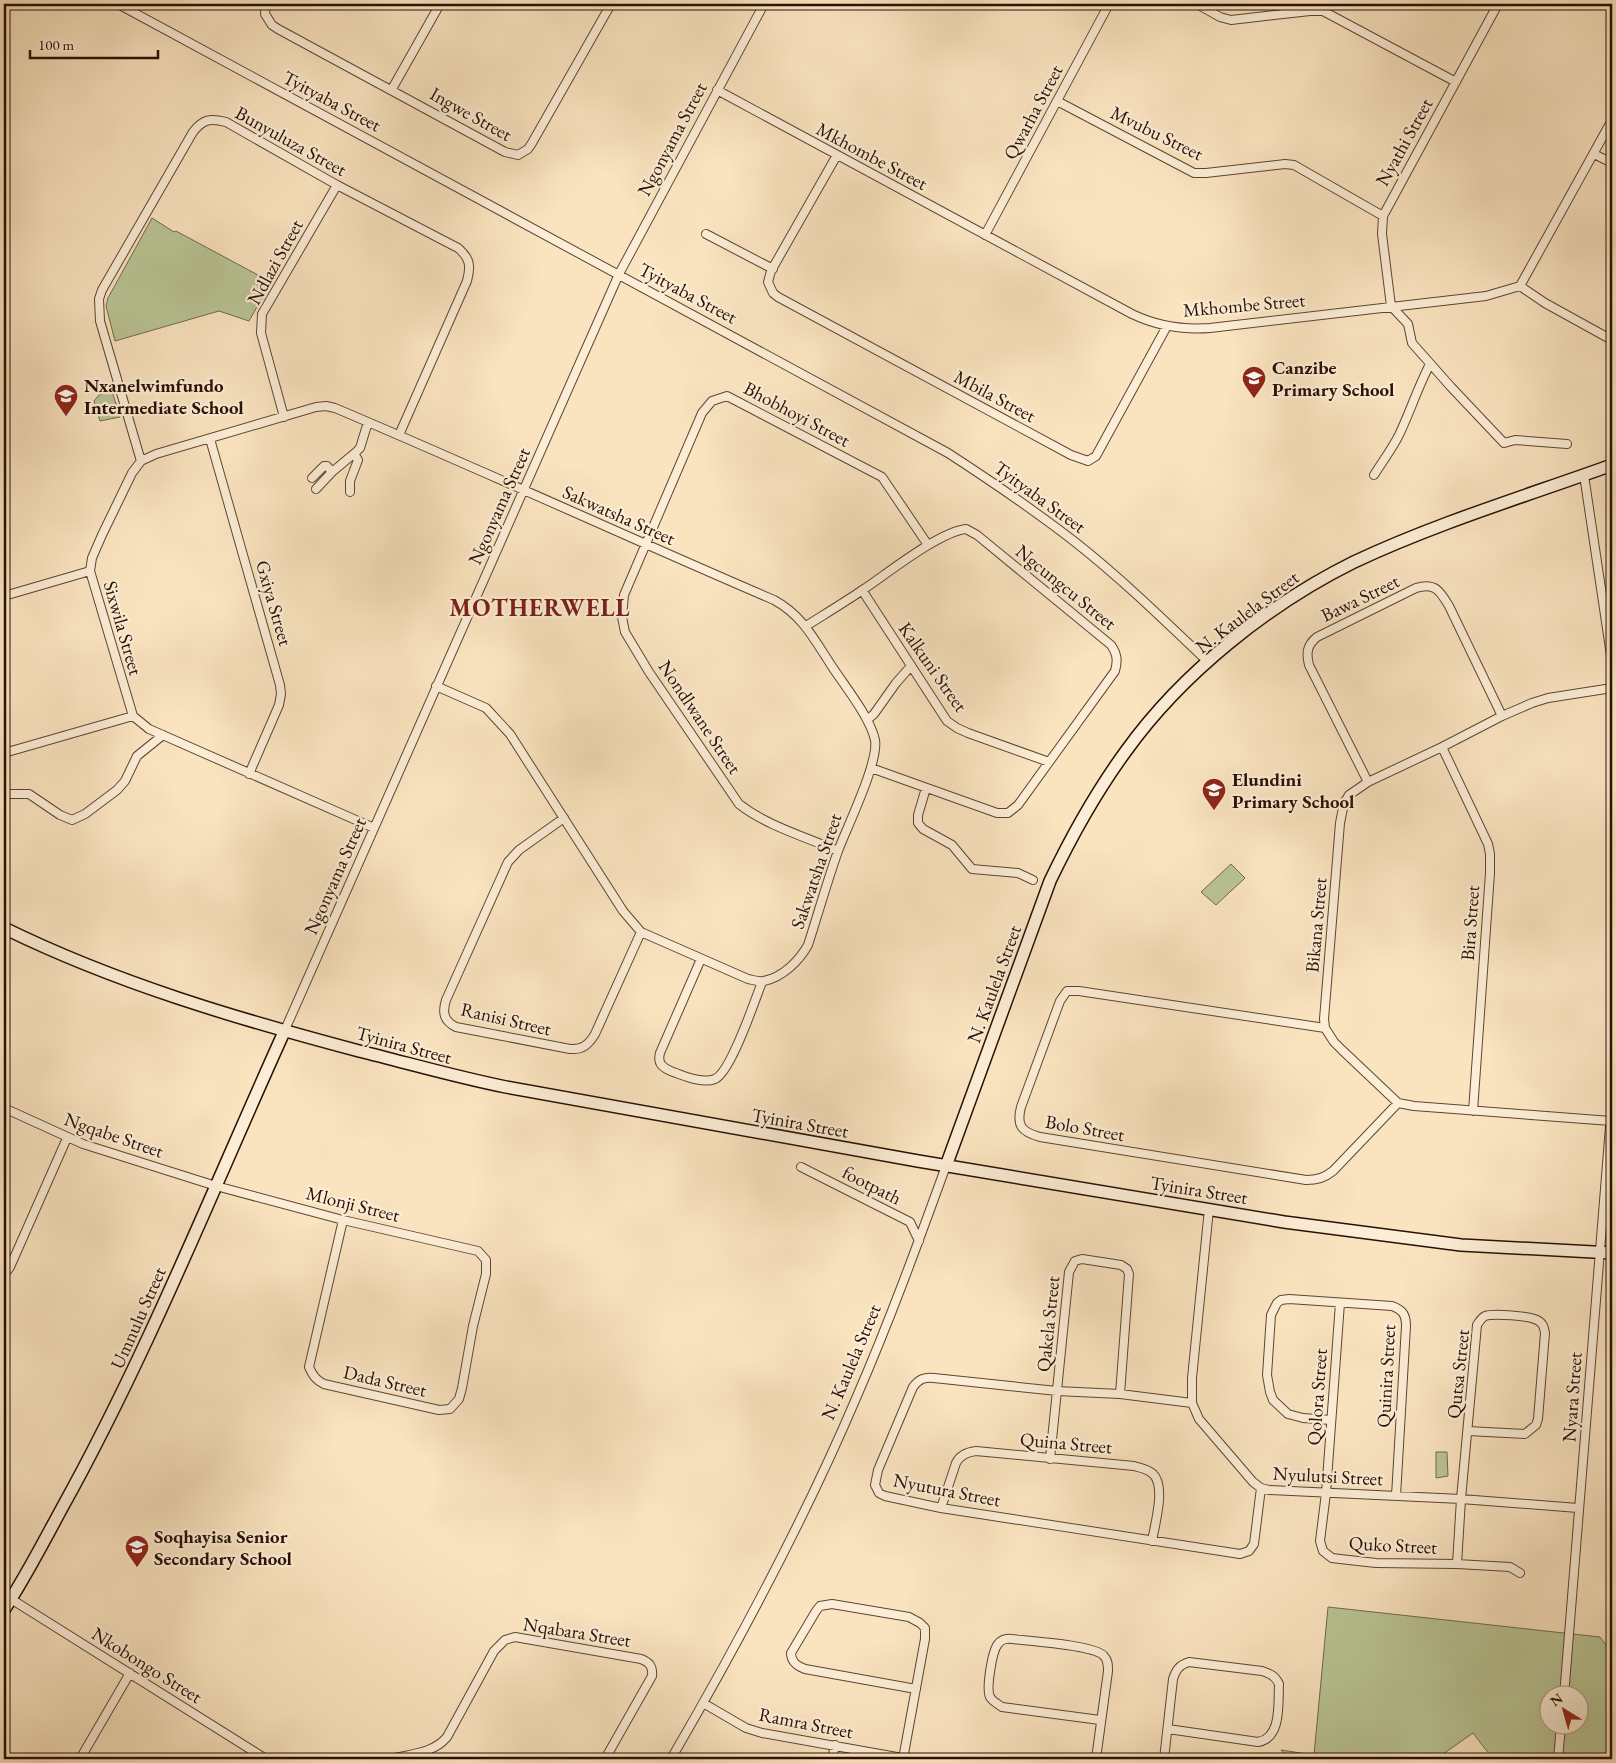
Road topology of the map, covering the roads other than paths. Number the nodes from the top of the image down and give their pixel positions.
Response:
1 (118, 4) edge
2 (266, 4) edge
3 (440, 4) edge
4 (611, 4) edge
5 (764, 4) edge
6 (1110, 4) edge
7 (1197, 4) edge
8 (1498, 4) edge
9 (1456, 82) junction
10 (392, 89) junction
11 (717, 90) junction
12 (1057, 101) junction
13 (1612, 120) edge
14 (1594, 154) junction
15 (837, 155) junction
16 (1612, 163) edge
17 (337, 185) junction
18 (1383, 216) junction
19 (706, 234) dead end
20 (985, 235) junction
21 (772, 268) junction
22 (619, 274) junction
23 (1520, 286) junction
24 (1391, 306) junction
25 (1167, 326) junction
26 (1612, 340) edge
27 (1430, 364) junction
28 (284, 417) junction
29 (368, 422) junction
30 (399, 435) junction
31 (210, 439) junction
32 (1567, 444) dead end
33 (356, 452) junction
34 (141, 461) junction
35 (1612, 465) edge
36 (332, 472) junction
37 (1374, 475) dead end
38 (1584, 475) junction
39 (312, 478) dead end
40 (316, 489) dead end
41 (524, 490) junction
42 (350, 492) dead end
43 (928, 545) junction
44 (646, 546) junction
45 (90, 571) junction
46 (862, 590) junction
47 (4, 596) edge
48 (806, 626) junction
49 (1208, 662) junction
50 (1612, 662) edge
51 (911, 666) junction
52 (436, 686) junction
53 (1612, 688) edge
54 (133, 716) junction
55 (1502, 716) junction
56 (866, 720) junction
57 (163, 735) junction
58 (1442, 747) junction
59 (4, 753) edge
60 (1050, 762) junction
61 (871, 768) junction
62 (249, 774) junction
63 (1368, 782) junction
64 (926, 788) junction
65 (4, 794) edge
66 (564, 818) junction
67 (374, 828) junction
68 (838, 851) junction
69 (1033, 880) dead end
70 (4, 928) edge
71 (641, 932) junction
72 (701, 959) junction
73 (762, 982) junction
74 (1324, 1028) junction
75 (284, 1032) junction
76 (1612, 1102) edge
77 (1398, 1103) junction
78 (4, 1108) edge
79 (1473, 1111) junction
80 (1611, 1121) junction
81 (67, 1138) junction
82 (946, 1166) junction
83 (801, 1167) dead end
84 (216, 1186) junction
85 (1208, 1209) junction
86 (344, 1220) junction
87 (918, 1241) junction
88 (1600, 1253) junction
89 (1612, 1253) edge
90 (482, 1254) joint
91 (4, 1275) edge
92 (1340, 1303) junction
93 (1057, 1391) junction
94 (1120, 1394) junction
95 (1192, 1403) junction
96 (1331, 1420) junction
97 (1468, 1431) junction
98 (1050, 1459) junction
99 (1260, 1488) junction
100 (1326, 1493) junction
101 (1396, 1496) junction
102 (1461, 1499) junction
103 (941, 1508) junction
104 (1578, 1508) junction
105 (1152, 1541) junction
106 (1457, 1564) junction
107 (1520, 1573) dead end
108 (11, 1599) junction
109 (4, 1610) edge
110 (130, 1674) junction
111 (1565, 1686) edge
112 (916, 1688) junction
113 (703, 1703) junction
114 (1100, 1720) junction
115 (1168, 1729) junction
116 (1560, 1736) edge
117 (835, 1745) junction
118 (80, 1759) edge
119 (266, 1759) edge
120 (391, 1759) edge
121 (605, 1759) edge
122 (671, 1759) edge
123 (832, 1759) edge
124 (905, 1759) edge
125 (1096, 1759) edge
126 (1164, 1759) edge
127 (1558, 1759) edge

1 - 22 street, Tyityaba Street
2 - 10 street, Ingwe Street
3 - 10 street
4 - 10 street, Ingwe Street
5 - 11 street, Ngonyama Street
6 - 12 street, Qwarha Street
7 - 9 street
8 - 9 street, Nyathi Street
9 - 18 street, Nyathi Street
11 - 15 street, Mkhombe Street
11 - 22 street, Ngonyama Street
12 - 18 street, Mvubu Street
12 - 20 street, Qwarha Street
13 - 14 street
14 - 16 street
14 - 23 street
15 - 20 street, Mkhombe Street
15 - 21 street
17 - 28 street, Ndlazi Street
17 - 30 street, Bunyuluza Street
17 - 34 street, Bunyuluza Street
18 - 24 street, Nyathi Street
19 - 21 street
20 - 25 street, Mkhombe Street
21 - 25 street, Mbila Street
22 - 41 street, Ngonyama Street
22 - 49 street, Tyityaba Street
23 - 24 street, Mkhombe Street
23 - 26 street
24 - 25 street, Mkhombe Street
24 - 27 street
27 - 32 street
27 - 37 street
28 - 29 street
28 - 31 street
29 - 30 street
29 - 33 street
30 - 41 street
31 - 34 street
31 - 62 street, Gxiya Street
33 - 36 street
33 - 42 street
34 - 45 street, Sixwila Street
35 - 38 street, N. Kaulela Street
36 - 39 street
36 - 40 street
38 - 49 street, N. Kaulela Street
38 - 50 street
41 - 44 street, Sakwatsha Street
41 - 52 street, Ngonyama Street
43 - 44 street, Bhobhoyi Street
43 - 46 street, Ngcungcu Street
43 - 60 street, Ngcungcu Street
44 - 48 street, Sakwatsha Street
44 - 68 street, Nondlwane Street
45 - 47 street
45 - 54 street, Sixwila Street
46 - 48 street, Ngcungcu Street
46 - 51 street, Kalkuni Street
48 - 56 street, Sakwatsha Street
49 - 82 street, N. Kaulela Street
51 - 56 street
51 - 60 street, Kalkuni Street
52 - 66 street
52 - 67 street, Ngonyama Street
53 - 55 street, Bikana Street
54 - 57 street
54 - 59 street
55 - 58 street, Bikana Street
55 - 63 street, Bawa Street
56 - 61 street, Sakwatsha Street
57 - 62 street
57 - 65 street
58 - 63 street, Bikana Street
58 - 79 street, Bira Street
60 - 64 street, Ngcungcu Street
61 - 64 street, Ngcungcu Street
61 - 68 street, Sakwatsha Street
62 - 67 street
63 - 74 street, Bikana Street
64 - 69 street
66 - 71 street
66 - 71 street, Ranisi Street
67 - 75 street, Ngonyama Street
68 - 73 street, Sakwatsha Street
70 - 75 street, Tyinira Street
71 - 72 street
72 - 73 street
72 - 73 street
74 - 77 street
74 - 77 street, Bolo Street
75 - 82 street, Tyinira Street
75 - 84 street, Umnulu Street
76 - 80 street, Nyara Street
77 - 79 street
78 - 81 street, Ngqabe Street
79 - 80 street
80 - 88 street, Nyara Street
81 - 84 street, Ngqabe Street
81 - 91 street
82 - 85 street, Tyinira Street
82 - 87 street, N. Kaulela Street
83 - 87 street, footpath
84 - 86 street, Mlonji Street
84 - 108 street, Umnulu Street
85 - 88 street, Tyinira Street
85 - 95 street, Nyulutsi Street
86 - 90 street, Mlonji Street
86 - 90 street, Dada Street
87 - 113 street, N. Kaulela Street
88 - 89 street, Tyinira Street
88 - 104 street, Nyara Street
92 - 96 street, Qolora Street
92 - 96 street, Quinira Street
92 - 101 street, Quinira Street
93 - 94 street, Nyutura Street
93 - 94 street, Qakela Street
93 - 98 street
93 - 103 street, Nyutura Street
94 - 95 street, Nyutura Street
95 - 99 street, Nyulutsi Street
96 - 100 street, Qolora Street
97 - 97 street, Qutsa Street
97 - 102 street, Qutsa Street
98 - 103 street, Quina Street
98 - 105 street, Quina Street
99 - 100 street, Nyulutsi Street
99 - 105 street, Nyutura Street
100 - 101 street, Nyulutsi Street
100 - 106 street, Quko Street
101 - 102 street, Nyulutsi Street
102 - 104 street, Nyulutsi Street
102 - 106 street, Qutsa Street
103 - 105 street, Nyutura Street
104 - 111 street, Nyara Street
106 - 107 street, Quko Street
108 - 109 street, Umnulu Street
108 - 110 street, Nkobongo Street
110 - 118 street
110 - 119 street, Nkobongo Street
112 - 112 street
112 - 124 street
113 - 117 street, Ramra Street
113 - 122 street, N. Kaulela Street
114 - 114 street
114 - 125 street
115 - 115 street
115 - 126 street
116 - 127 street
117 - 123 street
117 - 124 street, Ramra Street
120 - 121 street, Nqabara Street

